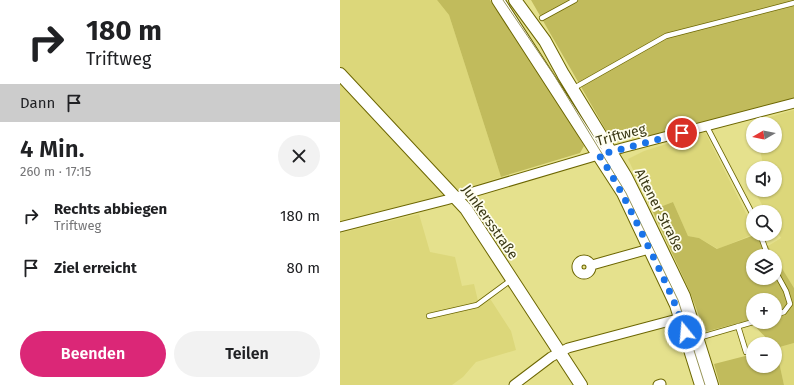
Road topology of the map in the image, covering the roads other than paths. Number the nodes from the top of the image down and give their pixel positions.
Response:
1 (498, 0) edge
2 (516, 0) edge
3 (575, 0) edge
4 (794, 3) edge
5 (542, 18) dead end
6 (340, 74) edge
7 (572, 89) junction
8 (794, 103) edge
9 (707, 127) junction
10 (605, 153) junction
11 (456, 197) junction
12 (748, 205) edge
13 (340, 227) edge
14 (649, 249) junction
15 (592, 265) dead end
16 (511, 280) junction
17 (782, 284) edge
18 (782, 313) edge
19 (429, 316) dead end
20 (681, 318) junction
21 (746, 324) edge
22 (738, 326) junction
23 (698, 338) junction
24 (746, 352) dead end
25 (558, 353) junction
26 (514, 385) edge
27 (581, 385) edge
28 (701, 385) edge
29 (712, 385) edge

1 - 10 main road, Altener Straße
2 - 7 main road, Altener Straße
3 - 5 lane
4 - 7 lane
6 - 11 main road, Junkersstraße
7 - 10 main road, Altener Straße
8 - 9 street, Triftweg
9 - 10 street, Triftweg
9 - 12 lane
10 - 11 street, Triftweg
10 - 14 main road, Altener Straße
10 - 23 main road, Altener Straße
11 - 13 street, Triftweg
11 - 16 main road, Junkersstraße
14 - 15 street, Altener Straße
14 - 20 main road, Altener Straße
16 - 19 lane
16 - 25 main road, Junkersstraße
17 - 18 lane
20 - 25 street
20 - 28 main road, Altener Straße
21 - 22 lane
22 - 23 lane
22 - 24 lane
23 - 29 main road, Altener Straße
25 - 26 street
25 - 27 main road, Junkersstraße

